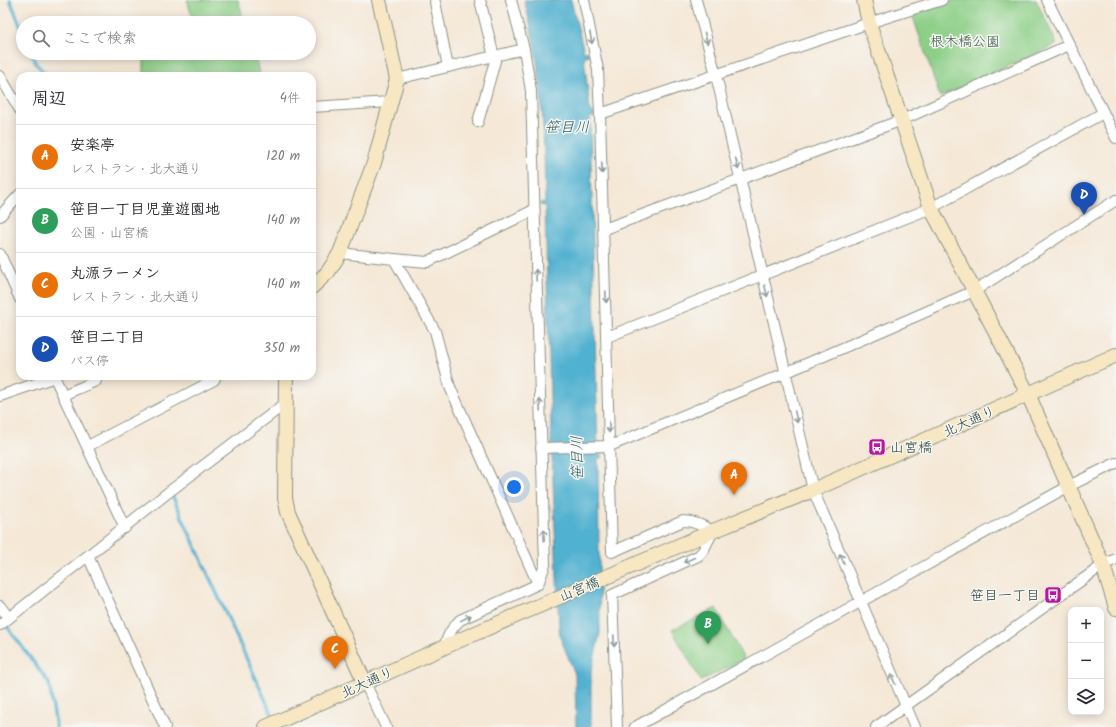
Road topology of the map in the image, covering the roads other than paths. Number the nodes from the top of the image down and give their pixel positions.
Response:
1 (379, 0) edge
2 (480, 0) edge
3 (511, 0) edge
4 (584, 0) edge
5 (696, 0) edge
6 (864, 0) edge
7 (942, 0) edge
8 (1047, 0) edge
9 (435, 2) dead end
10 (869, 23) junction
11 (1069, 45) junction
12 (524, 49) junction
13 (493, 56) junction
14 (448, 67) junction
15 (716, 75) junction
16 (0, 76) edge
17 (397, 78) junction
18 (390, 102) junction
19 (16, 103) edge
20 (316, 107) edge
21 (1103, 113) junction
22 (600, 114) junction
23 (902, 120) junction
24 (478, 122) dead end
25 (1116, 138) edge
26 (740, 180) junction
27 (16, 198) edge
28 (1116, 200) edge
29 (931, 208) junction
30 (534, 210) junction
31 (0, 216) edge
32 (604, 228) junction
33 (0, 254) edge
34 (340, 254) junction
35 (394, 259) junction
36 (762, 274) junction
37 (316, 283) edge
38 (16, 290) edge
39 (974, 291) junction
40 (607, 337) junction
41 (1116, 354) edge
42 (785, 373) junction
43 (45, 380) edge
44 (56, 380) edge
45 (214, 380) edge
46 (286, 380) edge
47 (96, 381) dead end
48 (1028, 394) junction
49 (63, 395) junction
50 (0, 396) edge
51 (286, 404) junction
52 (88, 446) junction
53 (607, 446) junction
54 (543, 448) junction
55 (1116, 463) edge
56 (1068, 486) junction
57 (813, 490) junction
58 (124, 528) junction
59 (713, 531) junction
60 (690, 542) joint
61 (88, 556) junction
62 (1110, 562) edge
63 (538, 584) junction
64 (860, 602) junction
65 (0, 606) edge
66 (1116, 608) edge
67 (9, 618) junction
68 (0, 624) edge
69 (469, 636) joint
70 (444, 647) junction
71 (365, 683) junction
72 (905, 706) junction
73 (165, 727) edge
74 (266, 727) edge
75 (386, 727) edge
76 (617, 727) edge
77 (635, 727) edge
78 (876, 727) edge
79 (915, 727) edge

1 - 17 street
2 - 13 street
3 - 12 street
4 -> 22 street
5 -> 15 street
6 - 10 street
7 - 10 street
8 - 11 street
9 - 14 street
10 - 15 street
10 - 23 street
11 - 21 street
11 - 23 street
12 - 13 street
12 - 30 street
13 - 14 street
13 - 24 street
14 - 17 street
15 - 22 street
15 -> 26 street
16 - 19 street
17 - 18 street
18 - 20 street
18 - 34 street
21 - 25 street
21 - 29 street
22 -> 32 street
23 - 26 street
23 - 29 street
26 - 32 street
26 - 36 street
27 - 31 street
28 - 39 street
29 - 36 street
29 - 39 street
30 - 35 street
54 -> 30 street
32 -> 40 street
33 - 38 street
34 - 35 street
34 - 37 street
35 - 63 street
36 - 40 street
36 -> 42 street
39 - 42 street
39 - 48 street
40 -> 53 street
41 - 48 street, 北大通り
42 - 53 street
42 -> 57 street
43 - 50 street
44 - 49 street
45 - 52 street
46 - 51 street
47 - 49 street
48 - 56 street
48 - 57 street, 北大通り
49 - 52 street
51 - 58 street
51 - 71 street
52 - 58 street
53 - 54 street
53 - 59 street
63 -> 54 street
55 - 56 street
56 - 62 street
56 - 64 street
57 - 59 street, 北大通り
64 -> 57 street
58 - 61 street
59 - 60 street, 北大通り
59 -> 76 street
60 - 69 street, 山宮橋
61 - 67 street
61 - 73 street
62 - 66 street
62 - 72 street
70 -> 63 street
72 -> 64 street
64 - 77 street
65 - 67 street
67 - 68 street
69 - 70 street, 北大通り
70 - 71 street, 北大通り
71 - 74 street, 北大通り
71 - 75 street
72 - 78 street
72 - 79 street

